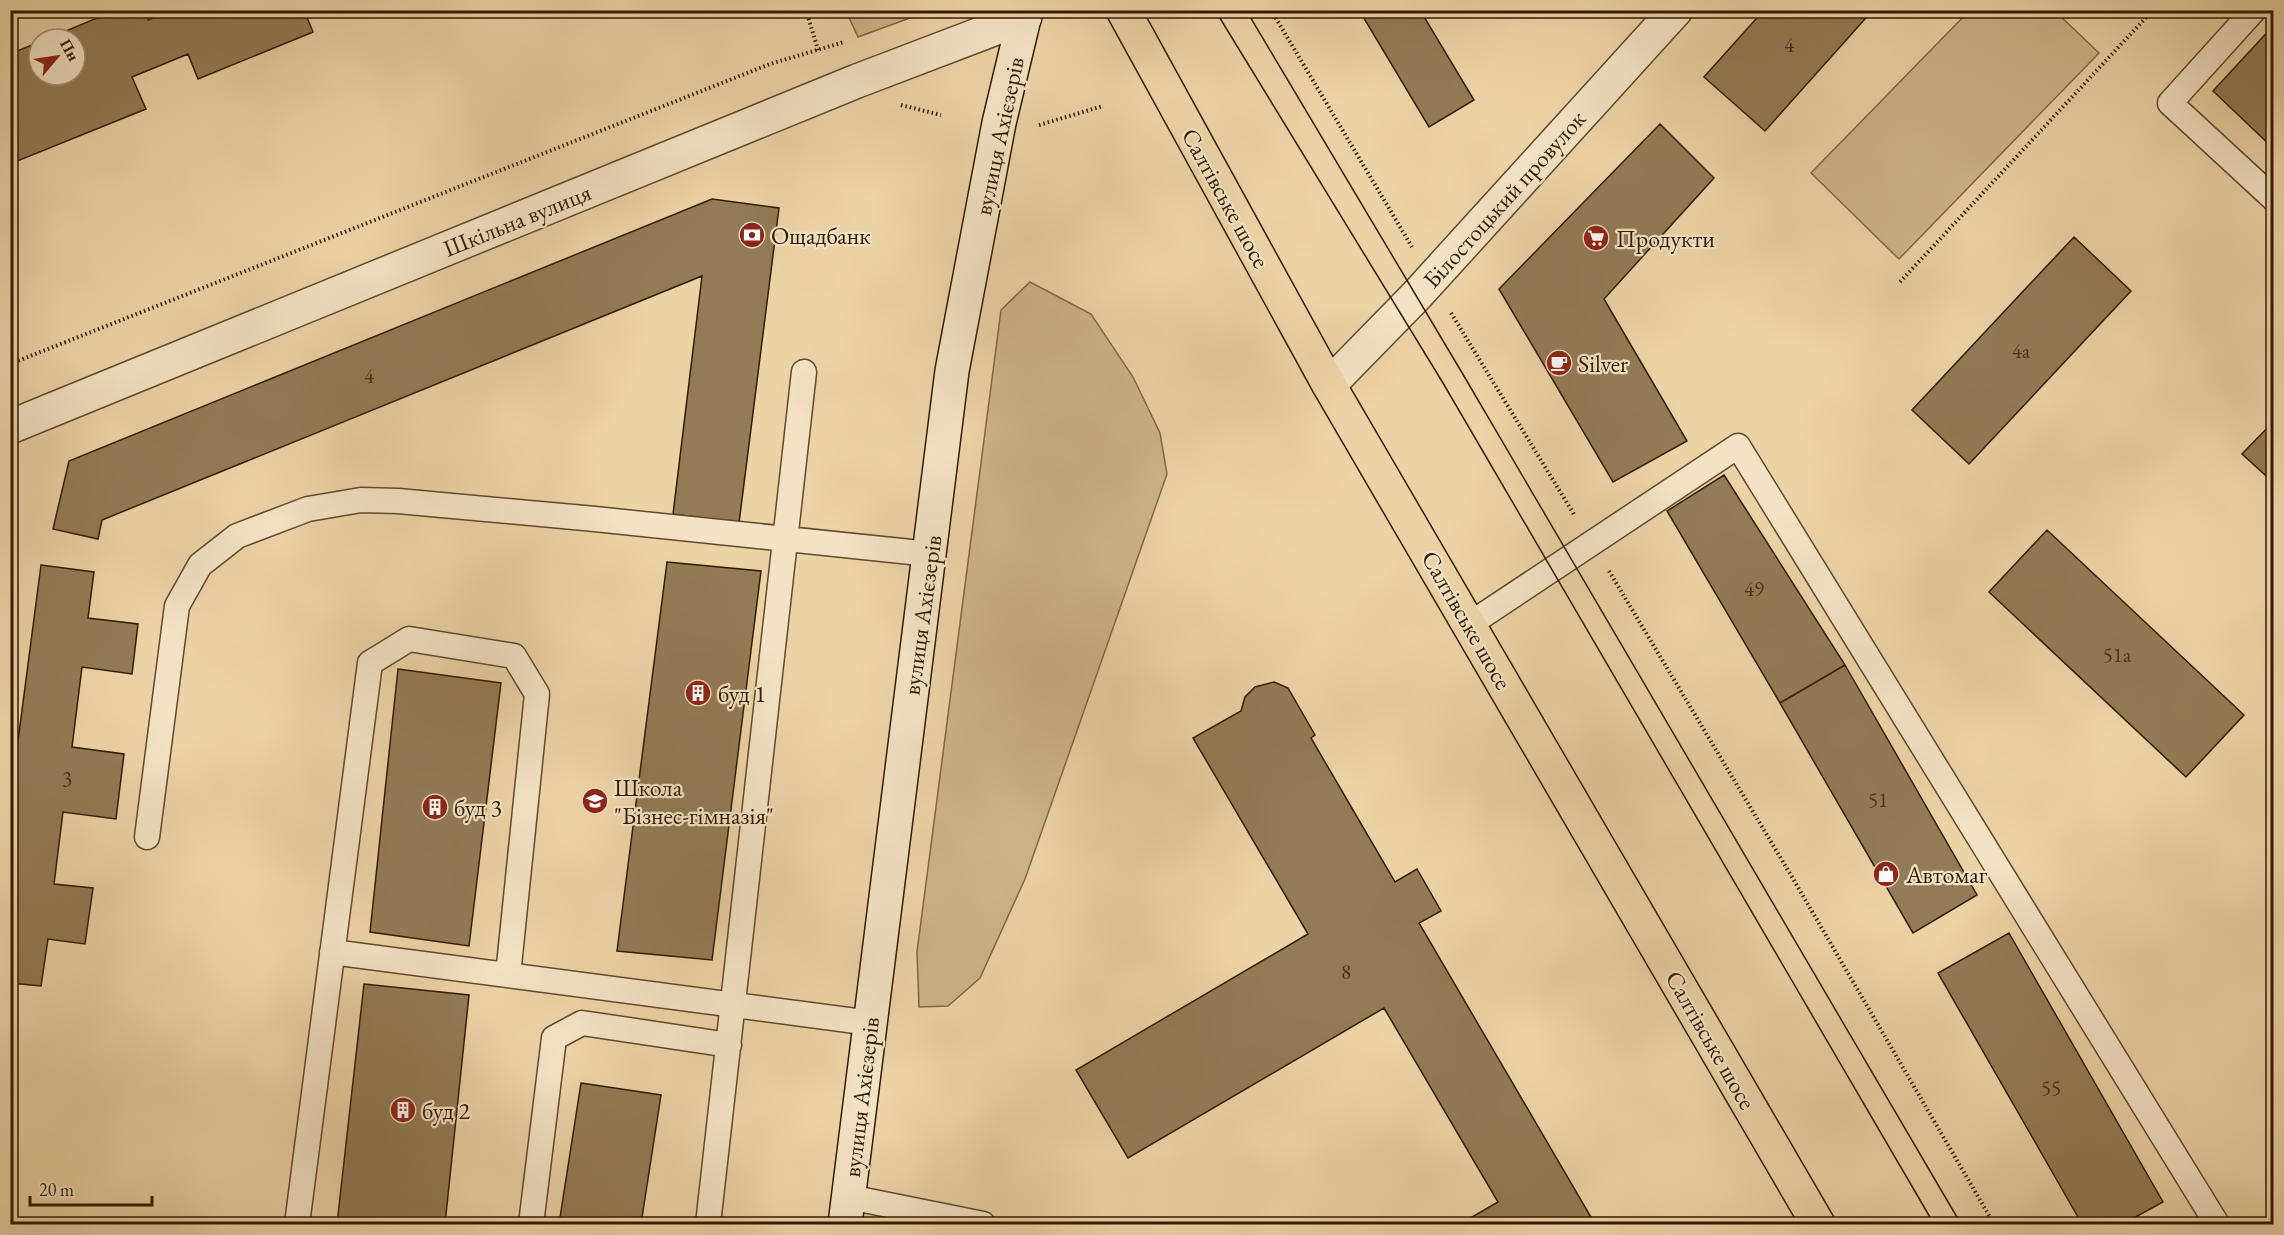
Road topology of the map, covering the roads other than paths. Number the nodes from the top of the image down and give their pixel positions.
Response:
1 (1123, 10) edge
2 (1676, 10) edge
3 (2254, 10) edge
4 (1026, 14) edge
5 (2274, 199) edge
6 (804, 372) dead end
7 (1329, 385) junction
8 (10, 427) edge
9 (786, 539) junction
10 (930, 554) junction
11 (1470, 624) junction
12 (147, 837) dead end
13 (332, 952) junction
14 (507, 975) junction
15 (586, 985) junction
16 (582, 1023) junction
17 (870, 1023) junction
18 (729, 1045) junction
19 (847, 1211) edge
20 (297, 1224) edge
21 (531, 1224) edge
22 (708, 1224) edge
23 (983, 1224) edge
24 (1818, 1224) edge
25 (2217, 1224) edge

1 - 7 main road, Салтівське шосе
2 - 7 street, Білостоцький провулок
3 - 5 lane
4 - 8 street, Шкільна вулиця
4 - 10 street, вулиця Ахієзерів
6 - 9 lane
7 - 11 main road, Салтівське шосе
9 - 10 lane
9 - 12 lane
9 - 18 lane
10 - 17 street, вулиця Ахієзерів
11 - 24 main road, Салтівське шосе
11 - 25 lane
13 - 14 lane
13 - 14 lane
13 - 20 lane
14 - 15 lane
15 - 16 lane
15 - 17 lane
16 - 18 lane
16 - 21 lane
17 - 19 street, вулиця Ахієзерів
18 - 22 lane
19 - 23 lane

